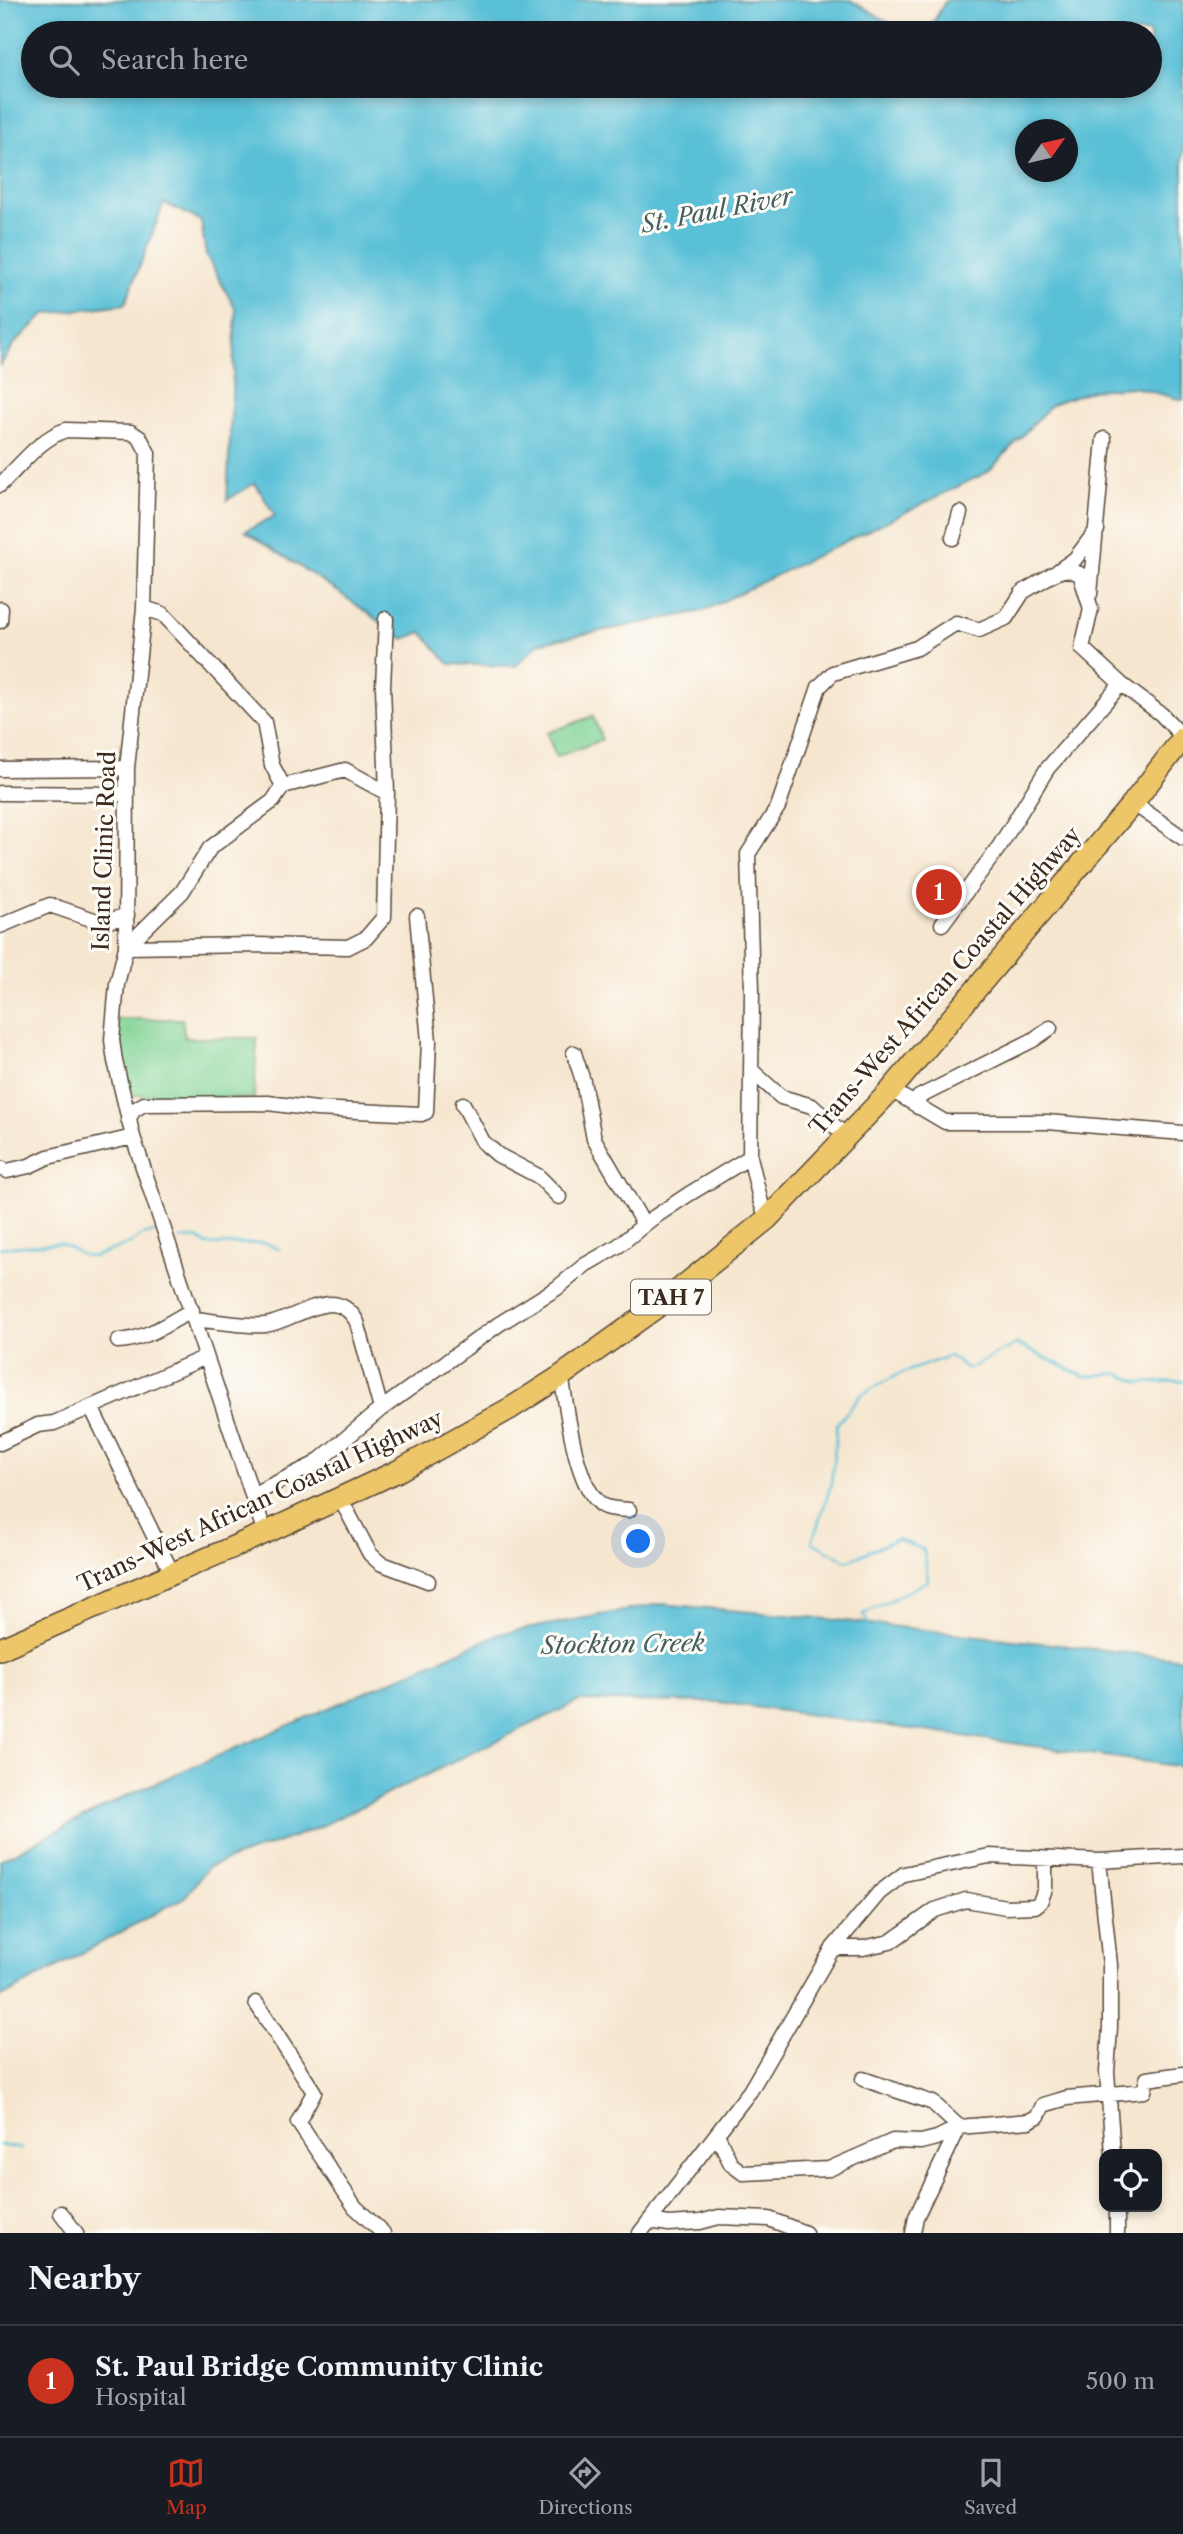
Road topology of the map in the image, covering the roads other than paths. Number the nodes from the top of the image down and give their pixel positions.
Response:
1 (1104, 439) dead end
2 (0, 485) edge
3 (960, 513) dead end
4 (1097, 528) junction
5 (953, 538) dead end
6 (1053, 575) junction
7 (144, 608) junction
8 (1091, 609) junction
9 (386, 619) dead end
10 (1121, 684) junction
11 (1183, 737) edge
12 (127, 768) junction
13 (0, 769) edge
14 (283, 786) junction
15 (0, 793) edge
16 (387, 793) junction
17 (127, 794) junction
18 (1133, 803) junction
19 (1183, 838) edge
20 (127, 915) junction
21 (417, 916) dead end
22 (942, 925) dead end
23 (0, 926) edge
24 (126, 947) junction
25 (1050, 1028) dead end
26 (574, 1053) dead end
27 (751, 1070) junction
28 (891, 1090) junction
29 (464, 1104) dead end
30 (918, 1107) junction
31 (128, 1119) junction
32 (1183, 1133) edge
33 (133, 1137) junction
34 (847, 1137) junction
35 (750, 1157) junction
36 (0, 1168) edge
37 (559, 1196) dead end
38 (767, 1219) junction
39 (644, 1225) junction
40 (193, 1314) junction
41 (118, 1340) dead end
42 (206, 1357) junction
43 (561, 1376) junction
44 (91, 1407) junction
45 (381, 1409) junction
46 (0, 1443) edge
47 (252, 1495) junction
48 (340, 1498) junction
49 (629, 1510) dead end
50 (265, 1533) junction
51 (172, 1573) junction
52 (428, 1581) dead end
53 (0, 1649) edge
54 (1183, 1856) edge
55 (1045, 1860) junction
56 (1099, 1861) junction
57 (833, 1948) junction
58 (256, 2003) dead end
59 (1183, 2074) edge
60 (863, 2079) dead end
61 (1108, 2093) junction
62 (959, 2127) junction
63 (717, 2134) junction
64 (1113, 2149) edge
65 (1117, 2212) edge
66 (61, 2213) dead end
67 (644, 2227) edge
68 (76, 2233) edge
69 (383, 2233) edge
70 (805, 2233) edge
71 (913, 2233) edge
72 (1117, 2233) edge

1 - 4 street
2 - 7 street, Island Clinic Road
3 - 5 street
4 - 6 street
4 - 8 street
6 - 8 street
6 - 27 street
7 - 12 street, Island Clinic Road
7 - 14 street
8 - 10 street
9 - 16 street
10 - 11 street
10 - 22 street
11 - 18 highway, Trans-West African Coastal Highway / TAH 7
12 - 13 street
12 - 17 street, Island Clinic Road
14 - 16 street
14 - 24 street
15 - 17 street
16 - 24 street
17 - 20 street, Island Clinic Road
18 - 19 street
18 - 28 highway, Trans-West African Coastal Highway / TAH 7
20 - 23 street
20 - 24 street, Island Clinic Road
21 - 31 street
24 - 31 street, Island Clinic Road
25 - 30 street
26 - 39 street
27 - 34 street
27 - 35 street
28 - 30 street
28 - 34 highway, Trans-West African Coastal Highway / TAH 7
29 - 37 street
30 - 32 street
31 - 33 street, Island Clinic Road
33 - 36 street
33 - 40 street, Island Clinic Road
34 - 38 highway, Trans-West African Coastal Highway / TAH 7
35 - 38 street
35 - 39 street
38 - 43 highway, Trans-West African Coastal Highway / TAH 7
39 - 45 street
40 - 41 street
40 - 42 street, Island Clinic Road
40 - 45 street
42 - 44 street
42 - 47 street, Island Clinic Road
43 - 48 highway, Trans-West African Coastal Highway / TAH 7
43 - 49 street
44 - 46 street
44 - 51 street
45 - 47 street
47 - 50 street, Island Clinic Road
48 - 50 highway, Trans-West African Coastal Highway / TAH 7
48 - 52 street
50 - 51 highway, Trans-West African Coastal Highway / TAH 7
51 - 53 highway, Trans-West African Coastal Highway / TAH 7
54 - 56 street
55 - 56 street
55 - 57 street
55 - 57 street
56 - 61 street
57 - 63 street
58 - 69 street
59 - 61 street
60 - 62 street
61 - 62 street
61 - 64 street
62 - 63 street
62 - 71 street
63 - 67 street
65 - 72 street
66 - 68 street
67 - 70 street

